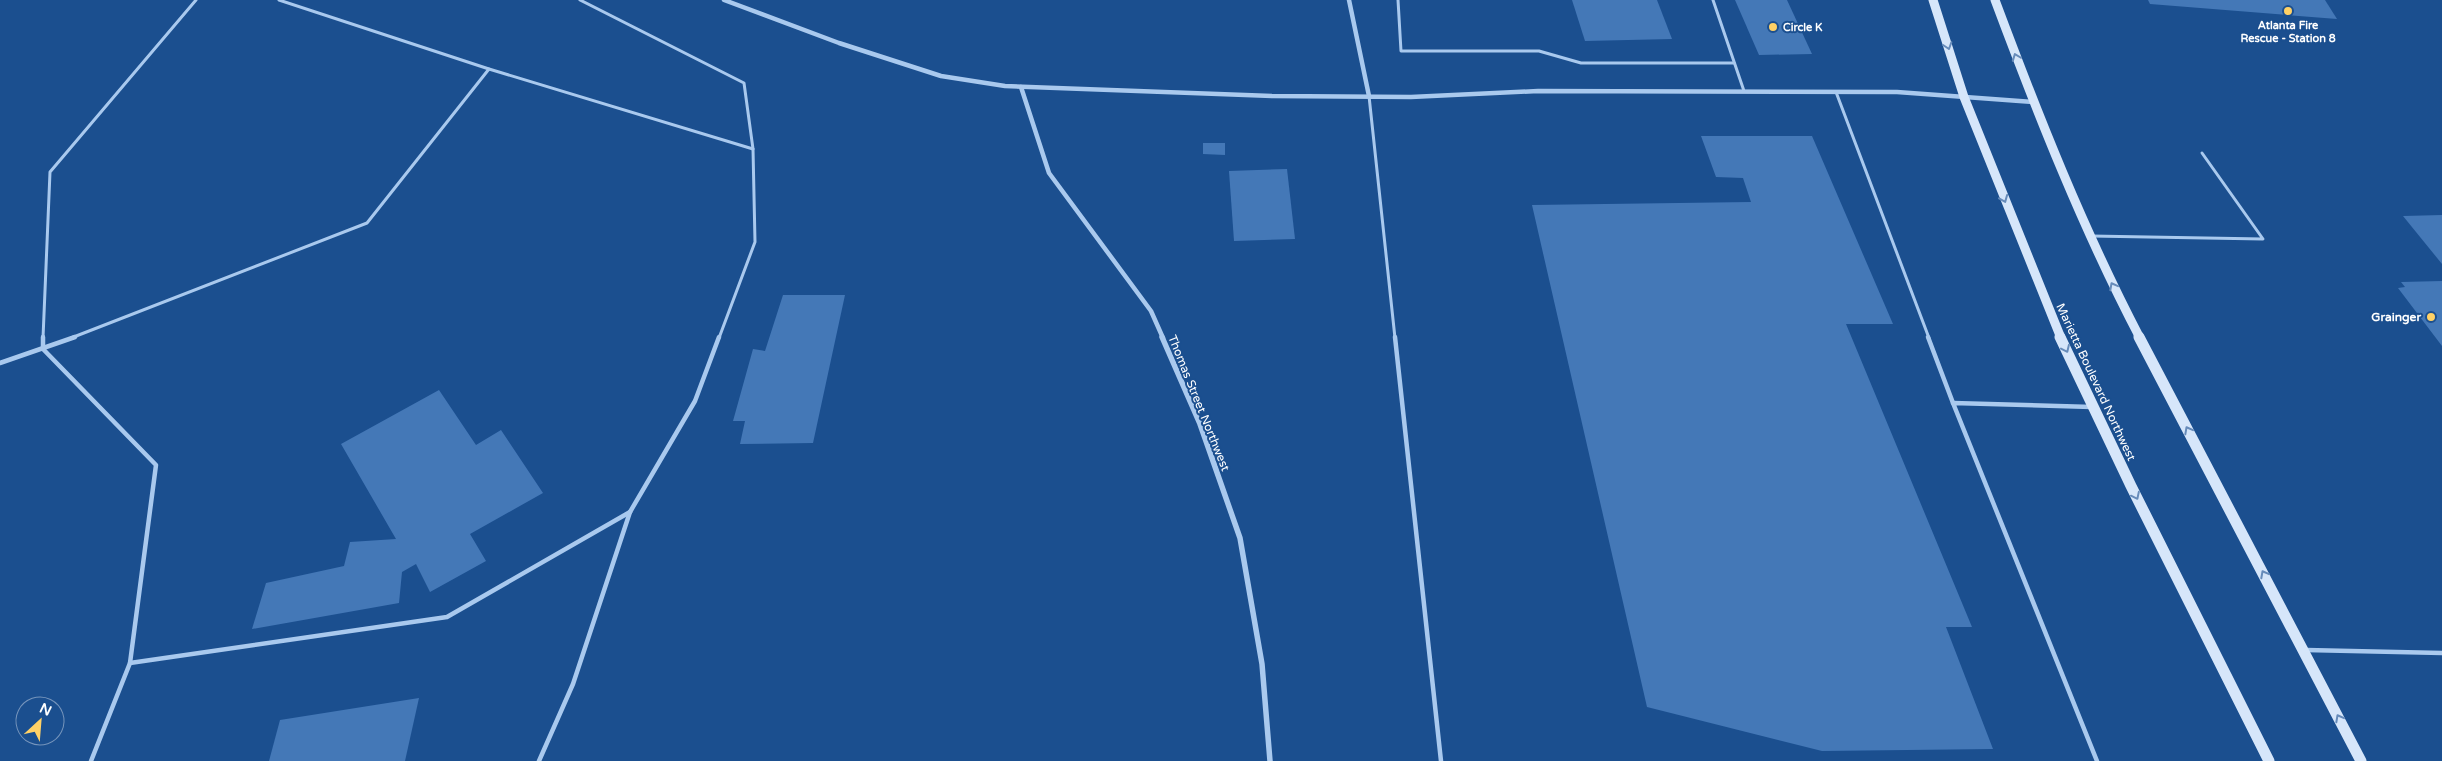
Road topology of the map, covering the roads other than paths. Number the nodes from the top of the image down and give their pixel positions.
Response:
1 (196, 0) edge
2 (279, 0) edge
3 (580, 0) edge
4 (724, 0) edge
5 (1348, 0) edge
6 (1398, 0) edge
7 (1713, 0) edge
8 (1933, 0) edge
9 (1995, 0) edge
10 (1734, 63) junction
11 (489, 69) junction
12 (1022, 87) junction
13 (1744, 91) junction
14 (1836, 92) junction
15 (1369, 96) junction
16 (1964, 97) junction
17 (2033, 102) junction
18 (753, 149) junction
19 (2202, 153) dead end
20 (2091, 236) junction
21 (43, 349) junction
22 (0, 363) edge
23 (1953, 403) junction
24 (2094, 407) junction
25 (630, 512) junction
26 (2304, 650) junction
27 (2442, 653) edge
28 (130, 663) junction
29 (91, 761) edge
30 (539, 761) edge
31 (1270, 761) edge
32 (1441, 761) edge
33 (2097, 761) edge
34 (2268, 761) edge
35 (2362, 761) edge

1 - 21 lane
2 - 11 lane
3 - 18 lane
4 - 12 street
5 - 15 street
6 - 10 lane
7 - 10 lane
8 -> 16 main road, Marietta Boulevard Northwest
17 -> 9 main road
10 - 13 lane
11 - 18 lane
11 - 21 lane
12 - 15 street
12 - 31 street, Thomas Street Northwest
13 - 14 street
13 - 15 street
14 - 16 street
14 - 23 lane
15 - 32 lane
16 - 17 street
16 -> 24 main road, Marietta Boulevard Northwest
17 - 20 main road
18 - 25 lane
19 - 20 lane
26 -> 20 main road
21 - 22 lane
21 - 28 lane
23 - 24 lane
23 - 33 lane
24 -> 34 main road, Marietta Boulevard Northwest
25 - 28 lane
25 - 30 lane
26 - 27 lane
35 -> 26 main road
28 - 29 lane

